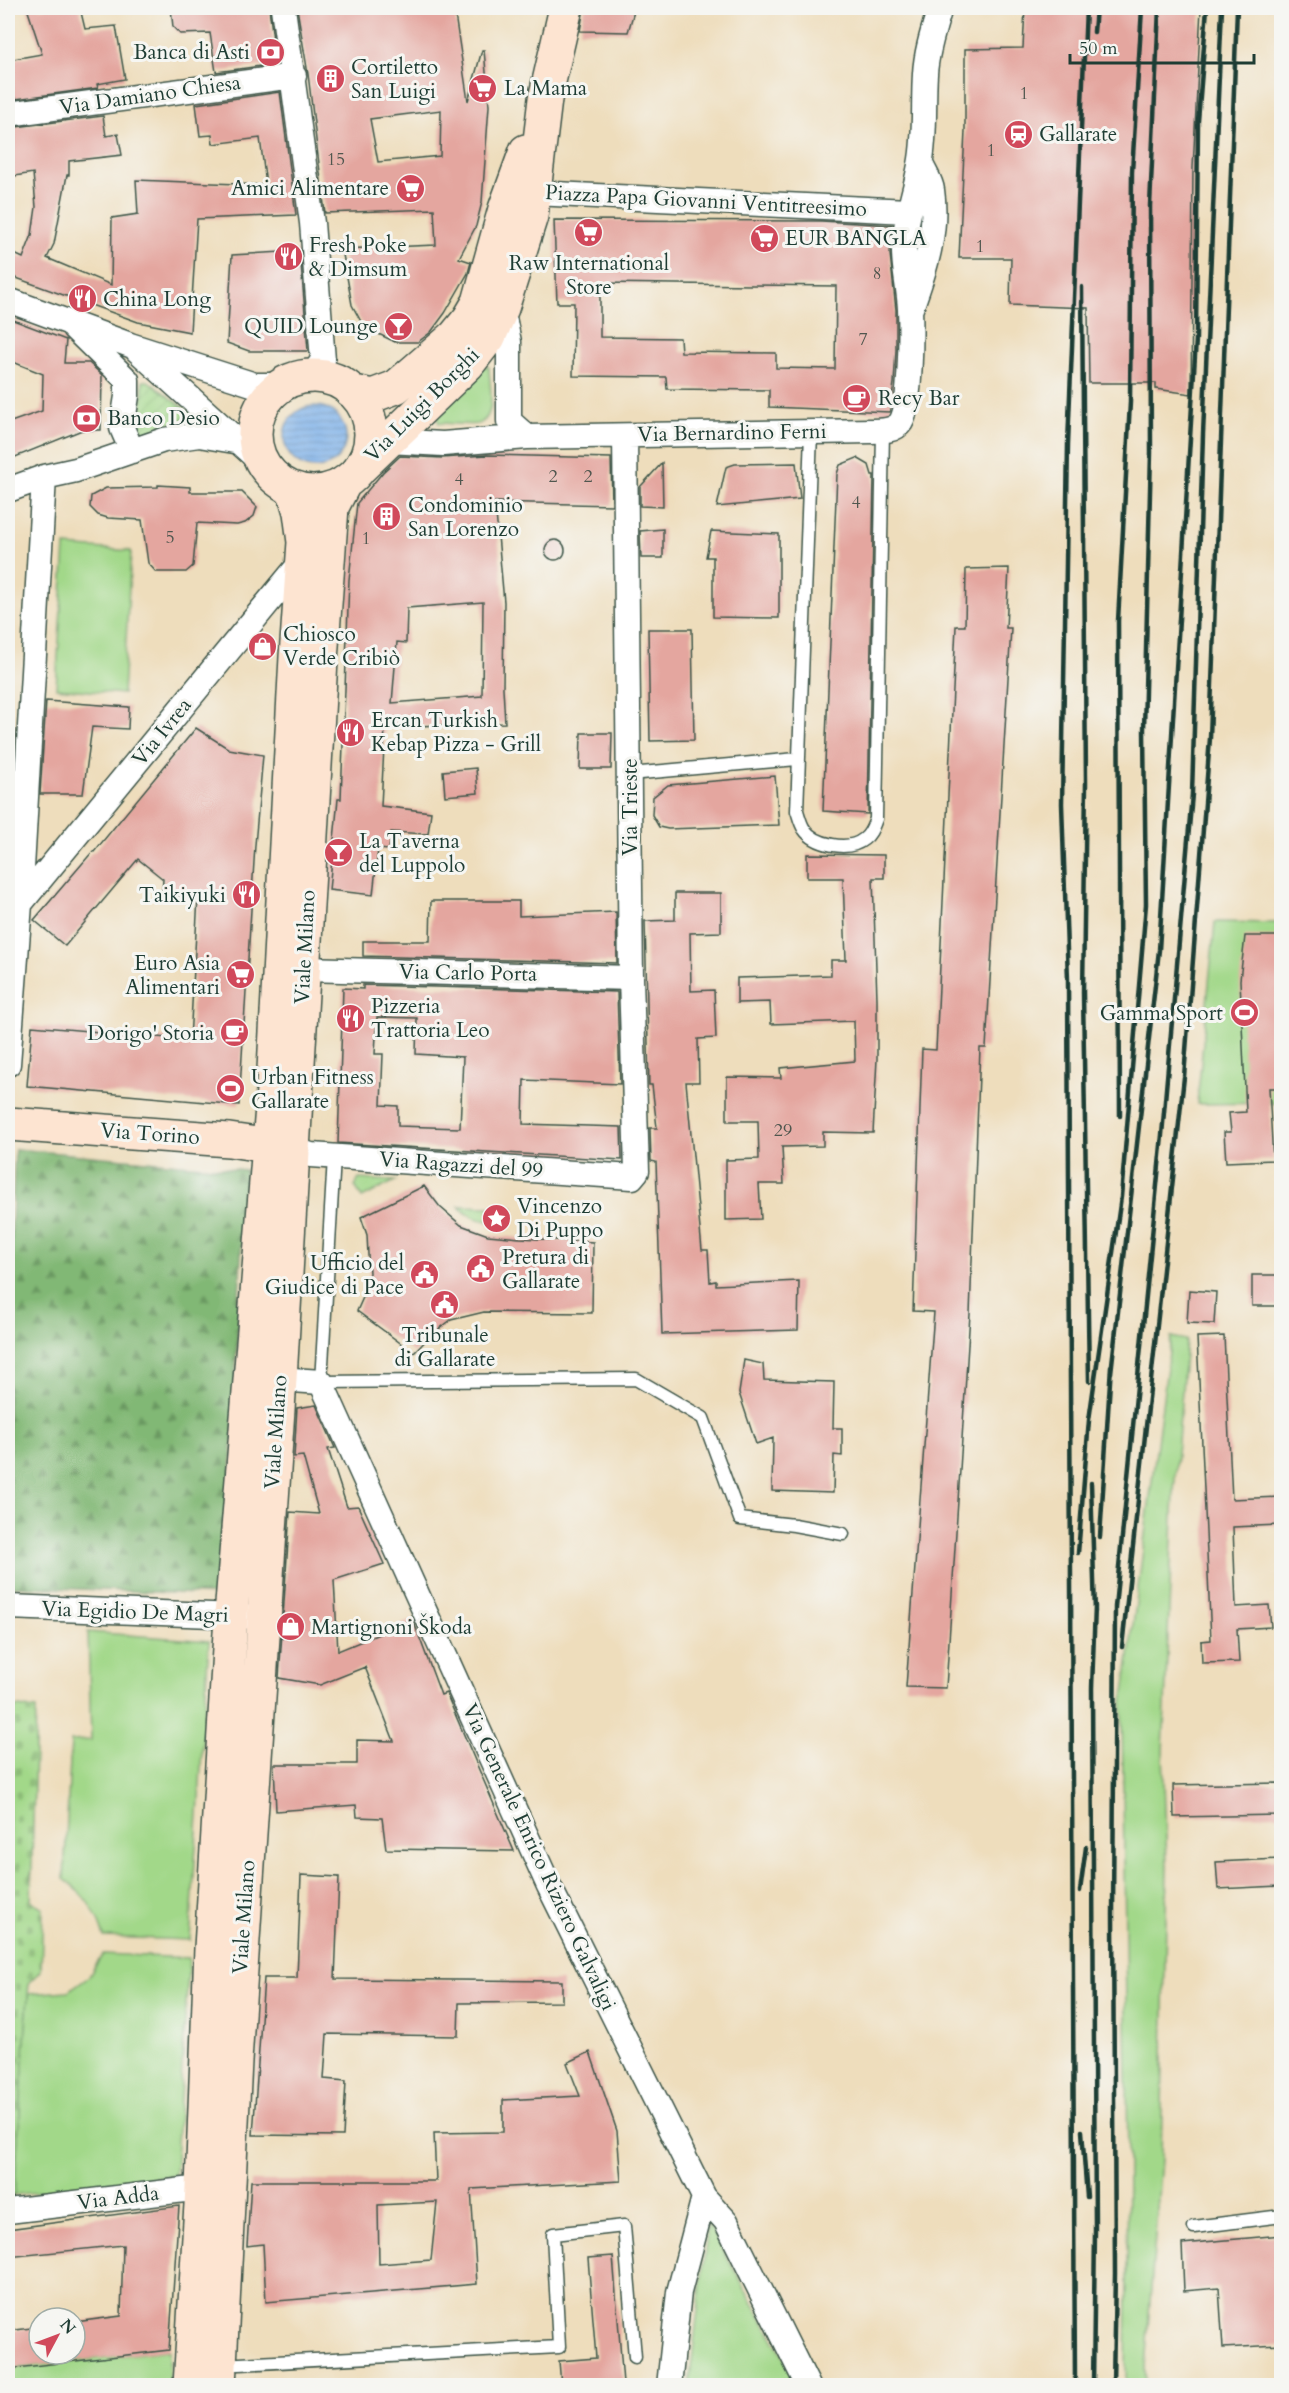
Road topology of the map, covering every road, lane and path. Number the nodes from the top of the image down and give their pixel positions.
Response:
1 (283, 8) edge
2 (566, 8) edge
3 (940, 8) edge
4 (294, 76) junction
5 (8, 114) edge
6 (921, 164) junction
7 (528, 179) junction
8 (908, 211) junction
9 (8, 300) edge
10 (502, 308) junction
11 (910, 310) junction
12 (68, 322) junction
13 (130, 345) junction
14 (295, 381) junction
15 (351, 391) junction
16 (883, 431) junction
17 (811, 433) junction
18 (625, 436) junction
19 (527, 437) junction
20 (388, 441) junction
21 (132, 451) junction
22 (251, 452) junction
23 (352, 476) junction
24 (44, 477) junction
25 (289, 487) junction
26 (8, 490) edge
27 (303, 560) junction
28 (797, 759) junction
29 (630, 774) junction
30 (21, 904) junction
31 (304, 969) junction
32 (631, 978) junction
33 (8, 1064) edge
34 (8, 1124) edge
35 (280, 1147) junction
36 (334, 1157) junction
37 (632, 1177) joint
38 (265, 1378) junction
39 (321, 1382) junction
40 (843, 1534) dead end
41 (8, 1607) edge
42 (247, 1616) junction
43 (216, 2186) junction
44 (704, 2197) junction
45 (8, 2211) edge
46 (1281, 2216) edge
47 (1194, 2227) dead end
48 (635, 2357) dead end
49 (219, 2375) edge
50 (190, 2385) edge
51 (669, 2385) edge
52 (808, 2385) edge

1 - 4 street
2 - 7 street, Via Luigi Borghi
3 - 6 street
4 - 5 street, Via Damiano Chiesa
4 - 14 street
6 - 8 street
6 - 11 street
7 - 8 street, Piazza Papa Giovanni Ventitreesimo
7 - 10 street, Via Luigi Borghi
7 - 15 street, Via Luigi Borghi
8 - 11 street
9 - 12 street
10 - 19 street
10 - 20 street, Via Luigi Borghi
11 - 16 street
12 - 13 street
12 - 21 street
13 - 14 street
13 - 22 street
14 - 15 street
14 - 22 street
15 - 23 street
16 - 17 street, Via Bernardino Ferni
16 - 28 lane
17 - 18 street, Via Bernardino Ferni
17 - 28 lane
18 - 19 street, Via Bernardino Ferni
18 - 29 street, Via Trieste
19 - 20 street, Via Bernardino Ferni
20 - 23 street, Via Luigi Borghi
21 - 22 street
21 - 24 street
22 - 25 street
23 - 25 street
23 - 31 street, Viale Milano
24 - 26 street
24 - 30 street
25 - 27 street, Viale Milano
27 - 30 street, Via Ivrea
27 - 35 street, Viale Milano
28 - 29 lane
29 - 32 street, Via Trieste
30 - 33 street
31 - 32 street, Via Carlo Porta
31 - 35 street, Viale Milano
32 - 37 street, Via Trieste
34 - 35 street, Via Torino
35 - 36 street, Via Ragazzi del 99
35 - 38 street, Viale Milano
36 - 37 street, Via Ragazzi del 99
36 - 39 lane
38 - 39 street
38 - 42 street, Viale Milano
39 - 40 lane
39 - 44 street, Via Generale Enrico Riziero Galvaligi
41 - 42 street, Via Egidio De Magri
42 - 43 street, Viale Milano
43 - 45 street, Via Adda
43 - 49 street, Viale Milano
43 - 50 street, Viale Milano
44 - 51 street
44 - 52 street, Via Generale Enrico Riziero Galvaligi
46 - 47 lane
48 - 49 lane

